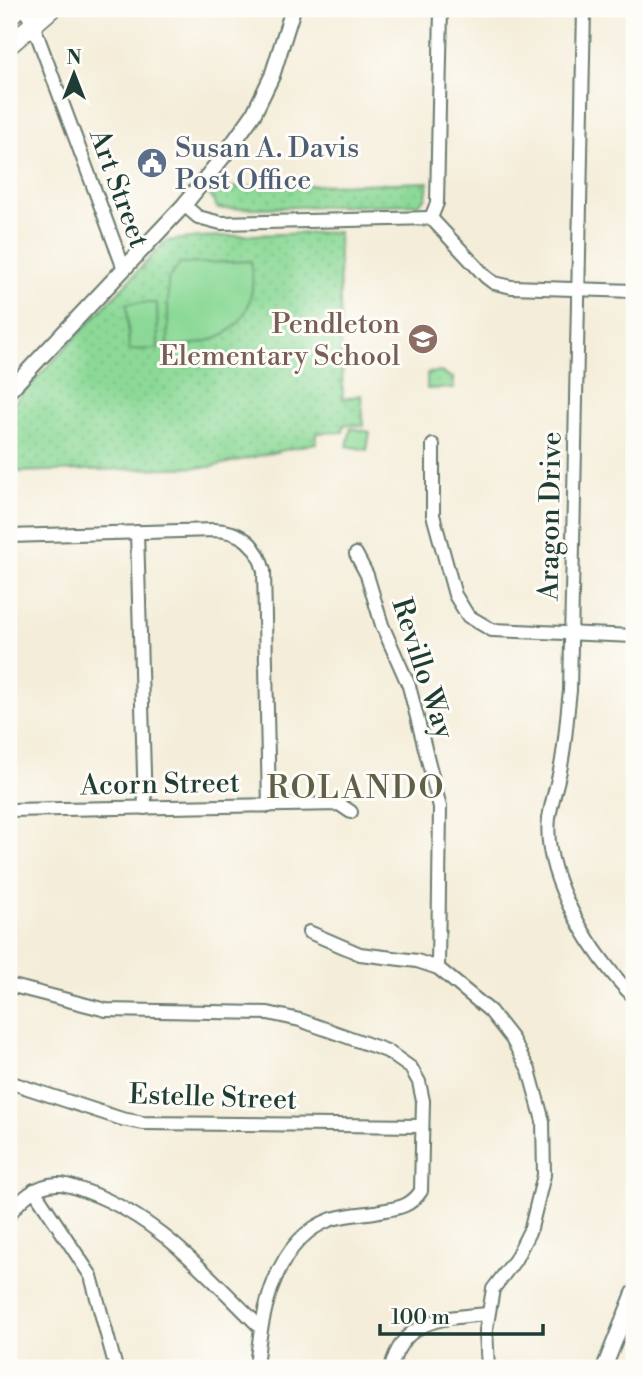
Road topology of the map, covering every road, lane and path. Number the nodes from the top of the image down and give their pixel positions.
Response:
1 (17, 9) edge
2 (51, 9) edge
3 (293, 9) edge
4 (441, 9) edge
5 (583, 9) edge
6 (9, 16) edge
7 (28, 16) edge
8 (9, 45) edge
9 (184, 205) junction
10 (431, 218) junction
11 (124, 269) junction
12 (579, 290) junction
13 (634, 291) edge
14 (9, 391) edge
15 (433, 445) dead end
16 (138, 532) junction
17 (9, 536) edge
18 (356, 554) dead end
19 (570, 632) junction
20 (634, 636) edge
21 (269, 806) junction
22 (145, 808) junction
23 (9, 810) edge
24 (351, 812) dead end
25 (309, 932) dead end
26 (438, 968) junction
27 (9, 985) edge
28 (634, 998) edge
29 (9, 1082) edge
30 (422, 1126) junction
31 (34, 1190) junction
32 (9, 1215) edge
33 (634, 1293) edge
34 (488, 1314) junction
35 (261, 1328) junction
36 (116, 1368) edge
37 (256, 1368) edge
38 (391, 1368) edge
39 (488, 1368) edge
40 (604, 1368) edge

1 - 6 main road
2 - 7 main road
3 - 9 street
4 - 10 street
5 - 12 street, Aragon Drive
7 - 8 main road
7 - 11 street, Art Street
9 - 10 street
9 - 11 street
10 - 12 street
11 - 14 street
12 - 13 street
12 - 19 street, Aragon Drive
15 - 19 street
16 - 17 street
16 - 21 street
16 - 22 street
18 - 26 street, Revillo Way
19 - 20 street
19 - 28 street, Aragon Drive
21 - 22 street, Acorn Street
21 - 24 street, Acorn Street
22 - 23 street, Acorn Street
25 - 26 street
26 - 34 street
27 - 30 street
29 - 30 street, Estelle Street
30 - 35 street
31 - 32 street
31 - 35 street
31 - 36 street
33 - 40 street
34 - 38 street
34 - 39 street
35 - 37 street

